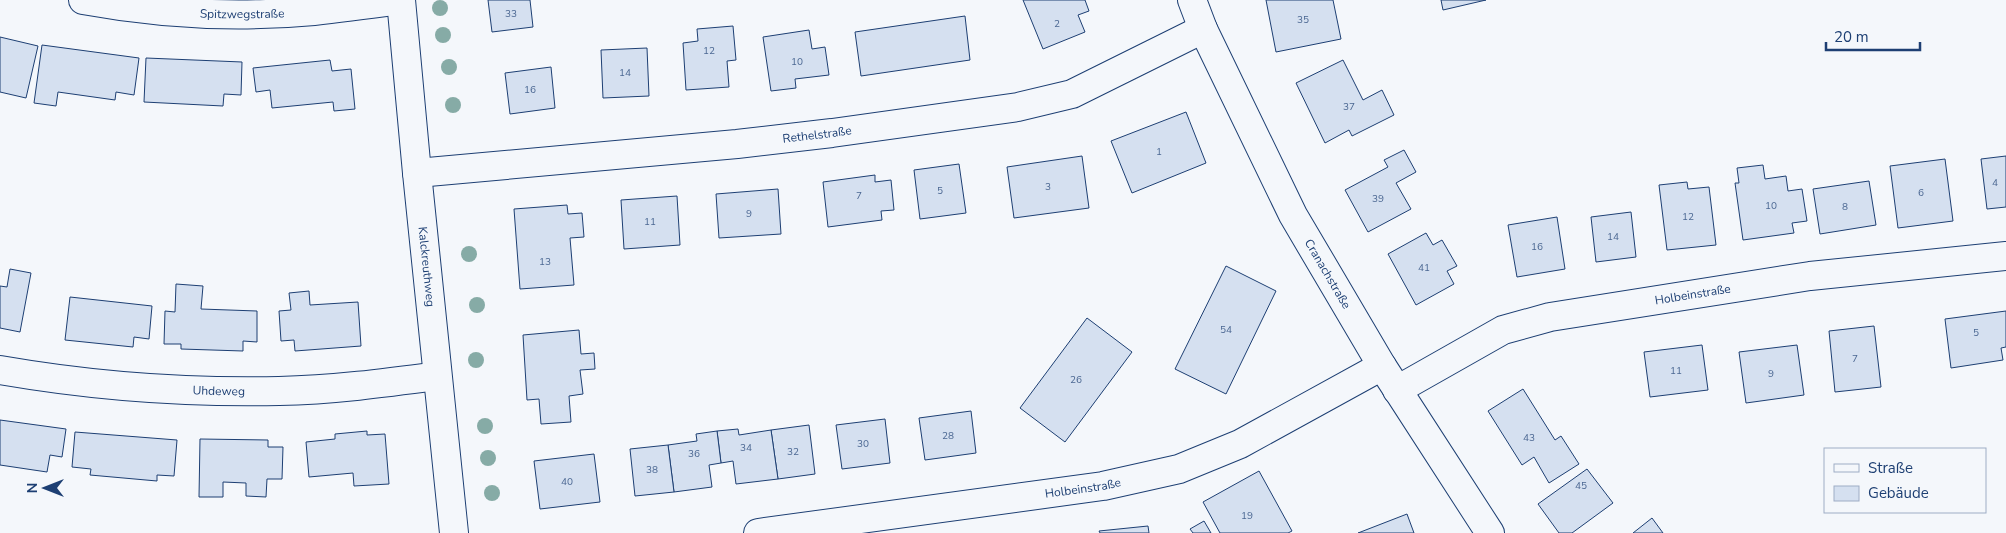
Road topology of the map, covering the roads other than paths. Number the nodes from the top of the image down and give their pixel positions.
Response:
1 (83, 0) edge
2 (401, 0) edge
3 (1192, 0) edge
4 (1203, 30) junction
5 (417, 173) junction
6 (2006, 256) edge
7 (1382, 366) junction
8 (0, 370) edge
9 (438, 376) junction
10 (1398, 390) junction
11 (454, 533) edge
12 (758, 533) edge
13 (1490, 533) edge

1 - 2 street, Spitzwegstraße
2 - 5 street, Kalckreuthweg
3 - 4 street, Cranachstraße
4 - 5 street, Rethelstraße
4 - 7 street, Cranachstraße
5 - 9 street, Kalckreuthweg
6 - 10 street, Holbeinstraße
7 - 10 street, Cranachstraße
7 - 12 street, Holbeinstraße
8 - 9 street, Uhdeweg
9 - 11 street, Kalckreuthweg
10 - 13 street, Cranachstraße

